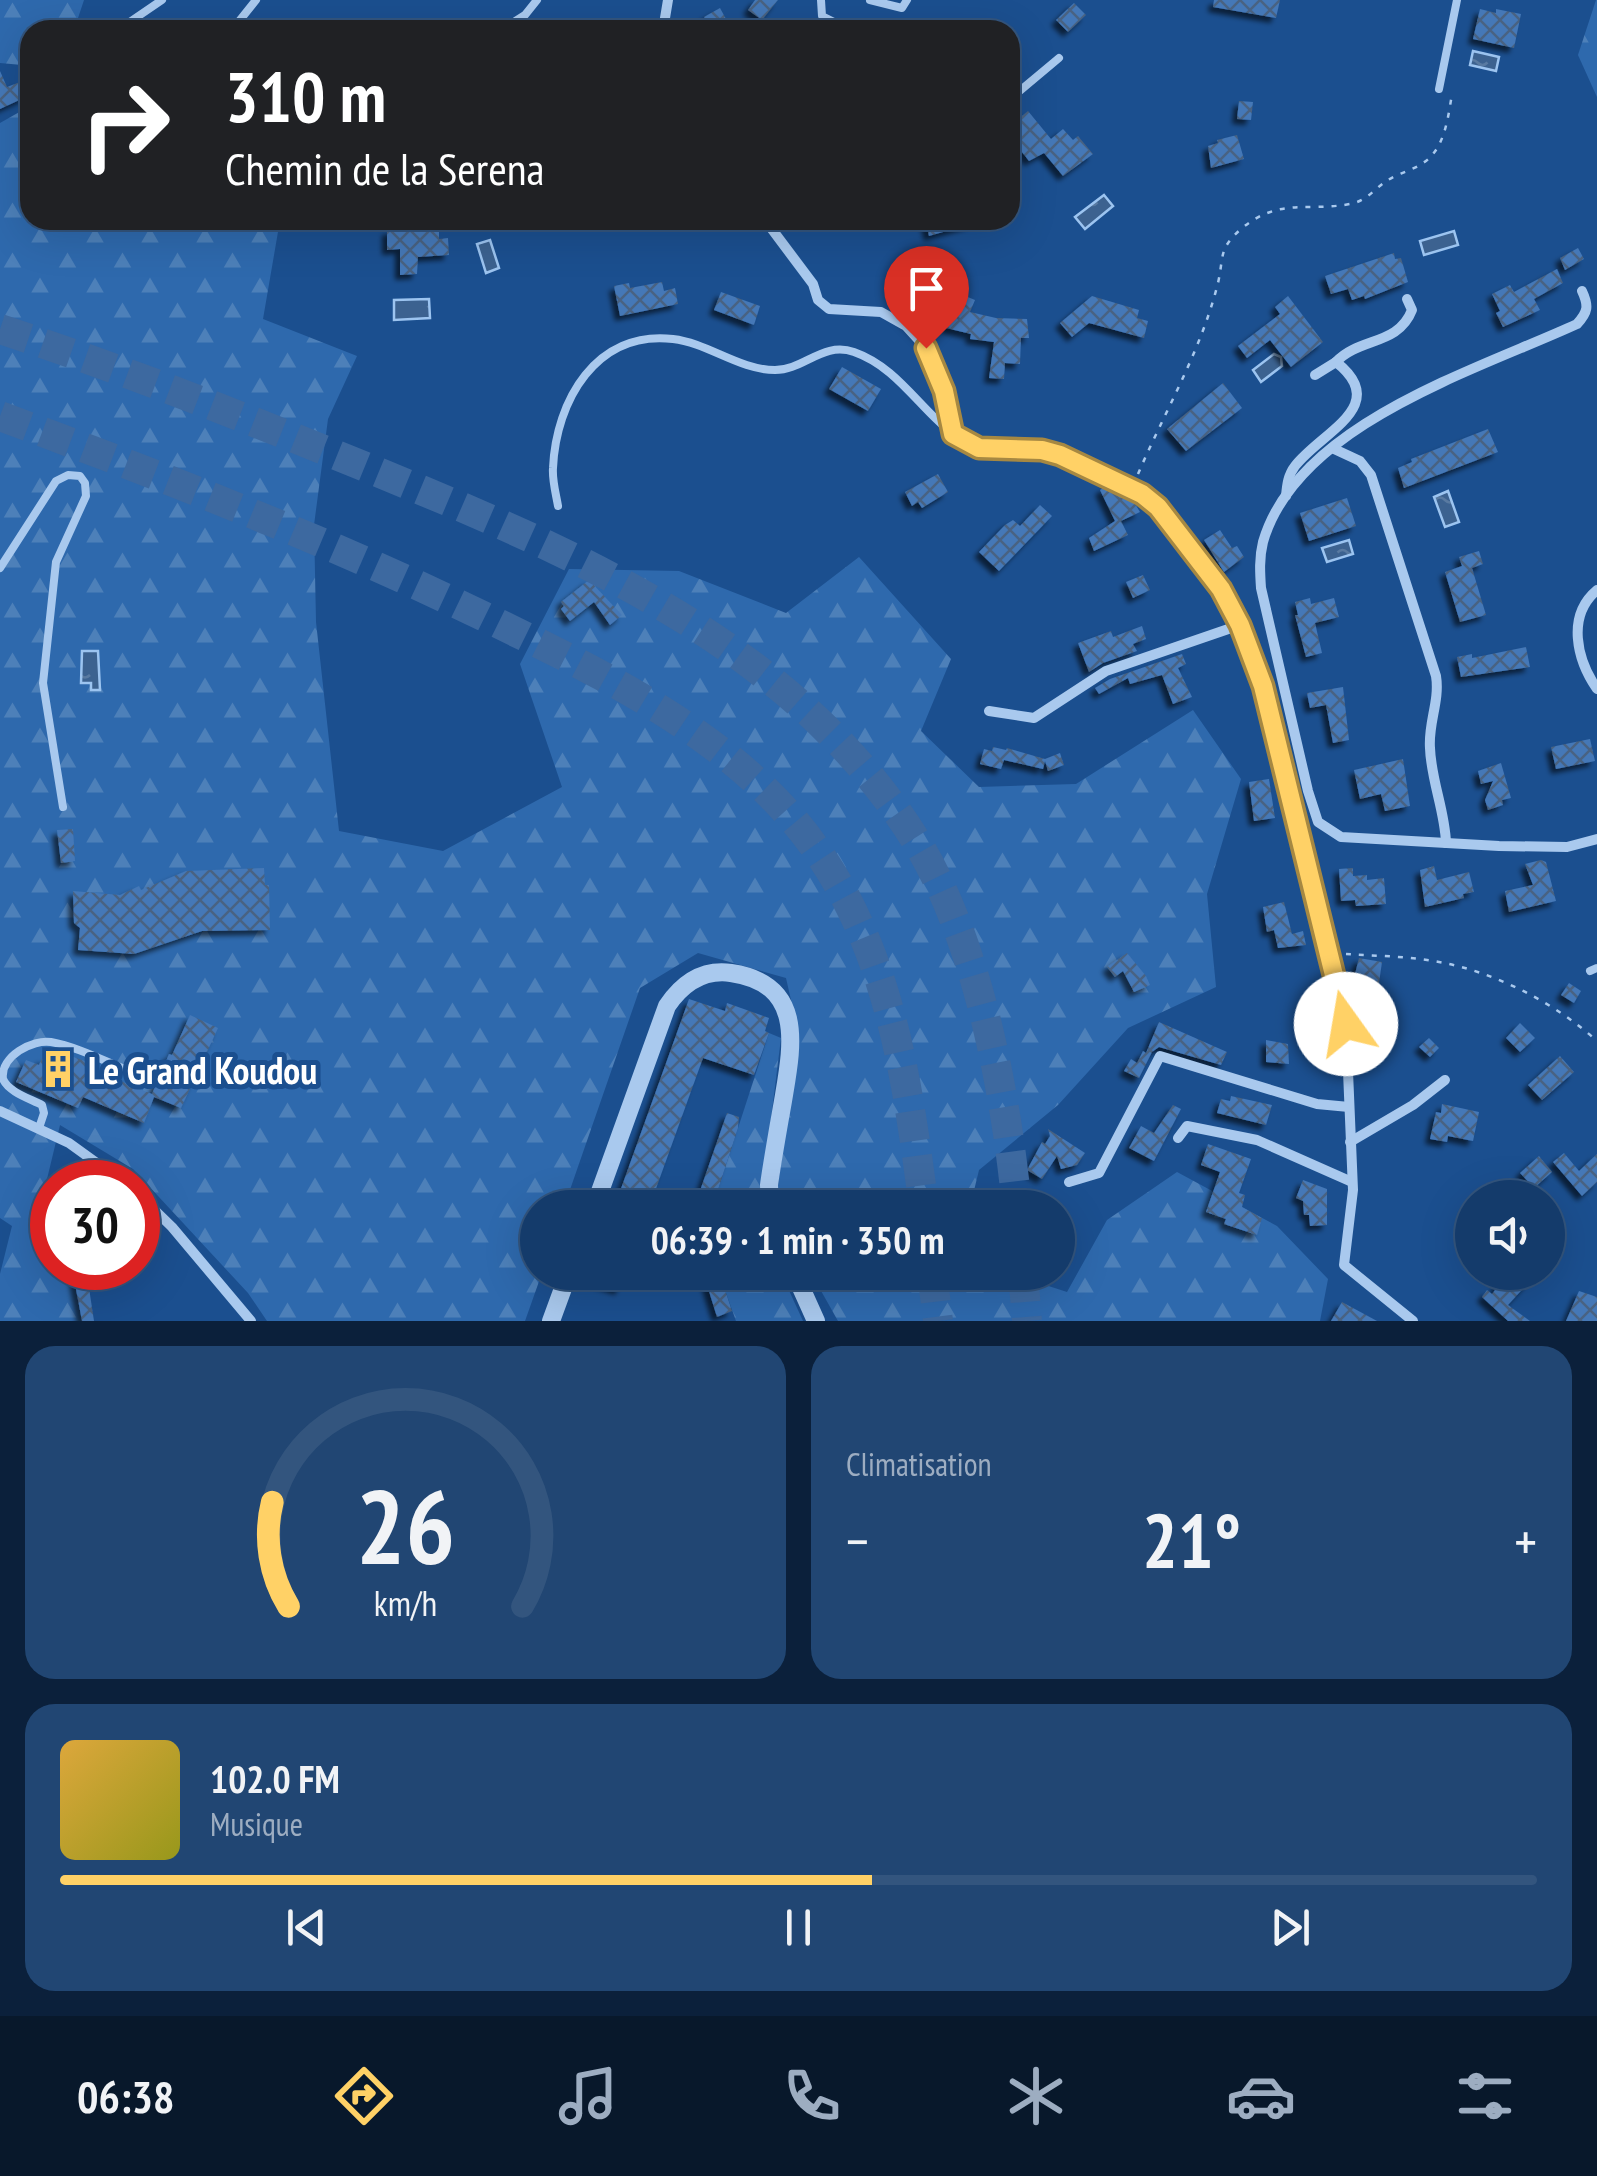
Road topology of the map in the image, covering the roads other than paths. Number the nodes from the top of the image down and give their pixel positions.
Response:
1 (162, 0) edge
2 (256, 0) edge
3 (537, 0) edge
4 (870, 0) edge
5 (906, 0) edge
6 (1457, 0) edge
7 (133, 20) edge
8 (240, 20) edge
9 (519, 20) edge
10 (1058, 58) dead end
11 (1438, 89) dead end
12 (1020, 90) edge
13 (772, 230) edge
14 (1582, 291) dead end
15 (1407, 299) dead end
16 (1336, 362) junction
17 (1316, 375) dead end
18 (953, 434) junction
19 (1332, 448) junction
20 (1286, 497) junction
21 (558, 506) dead end
22 (0, 568) edge
23 (1597, 590) edge
24 (1240, 625) junction
25 (1597, 690) edge
26 (989, 711) dead end
27 (63, 808) dead end
28 (1597, 840) edge
29 (1446, 843) junction
30 (132, 1072) dead end
31 (1445, 1080) dead end
32 (1349, 1108) junction
33 (0, 1111) edge
34 (39, 1128) junction
35 (1178, 1138) dead end
36 (1350, 1142) junction
37 (93, 1160) edge
38 (1069, 1182) dead end
39 (1352, 1182) junction
40 (601, 1190) edge
41 (769, 1190) edge
42 (160, 1215) edge
43 (562, 1290) edge
44 (802, 1290) edge
45 (560, 1296) junction
46 (252, 1321) edge
47 (552, 1321) edge
48 (562, 1321) edge
49 (816, 1321) edge
50 (1413, 1321) edge

1 - 7 lane
2 - 8 lane
3 - 9 lane
4 - 5 lane
6 - 11 lane
10 - 12 lane
13 - 18 street
14 - 19 street
15 - 16 street
16 - 17 street
16 - 20 street
18 - 21 lane
18 - 24 street
19 - 20 street
19 - 29 street
20 - 29 street
22 - 27 lane
23 - 25 street
24 - 26 street
24 - 32 street
28 - 29 street
30 - 34 lane
31 - 36 street
32 - 36 street
32 - 38 street
33 - 34 street
34 - 37 street
35 - 39 street
36 - 39 street
39 - 50 street
40 - 41 street
42 - 46 street
43 - 45 street
44 - 49 street
45 - 47 street
45 - 48 street

